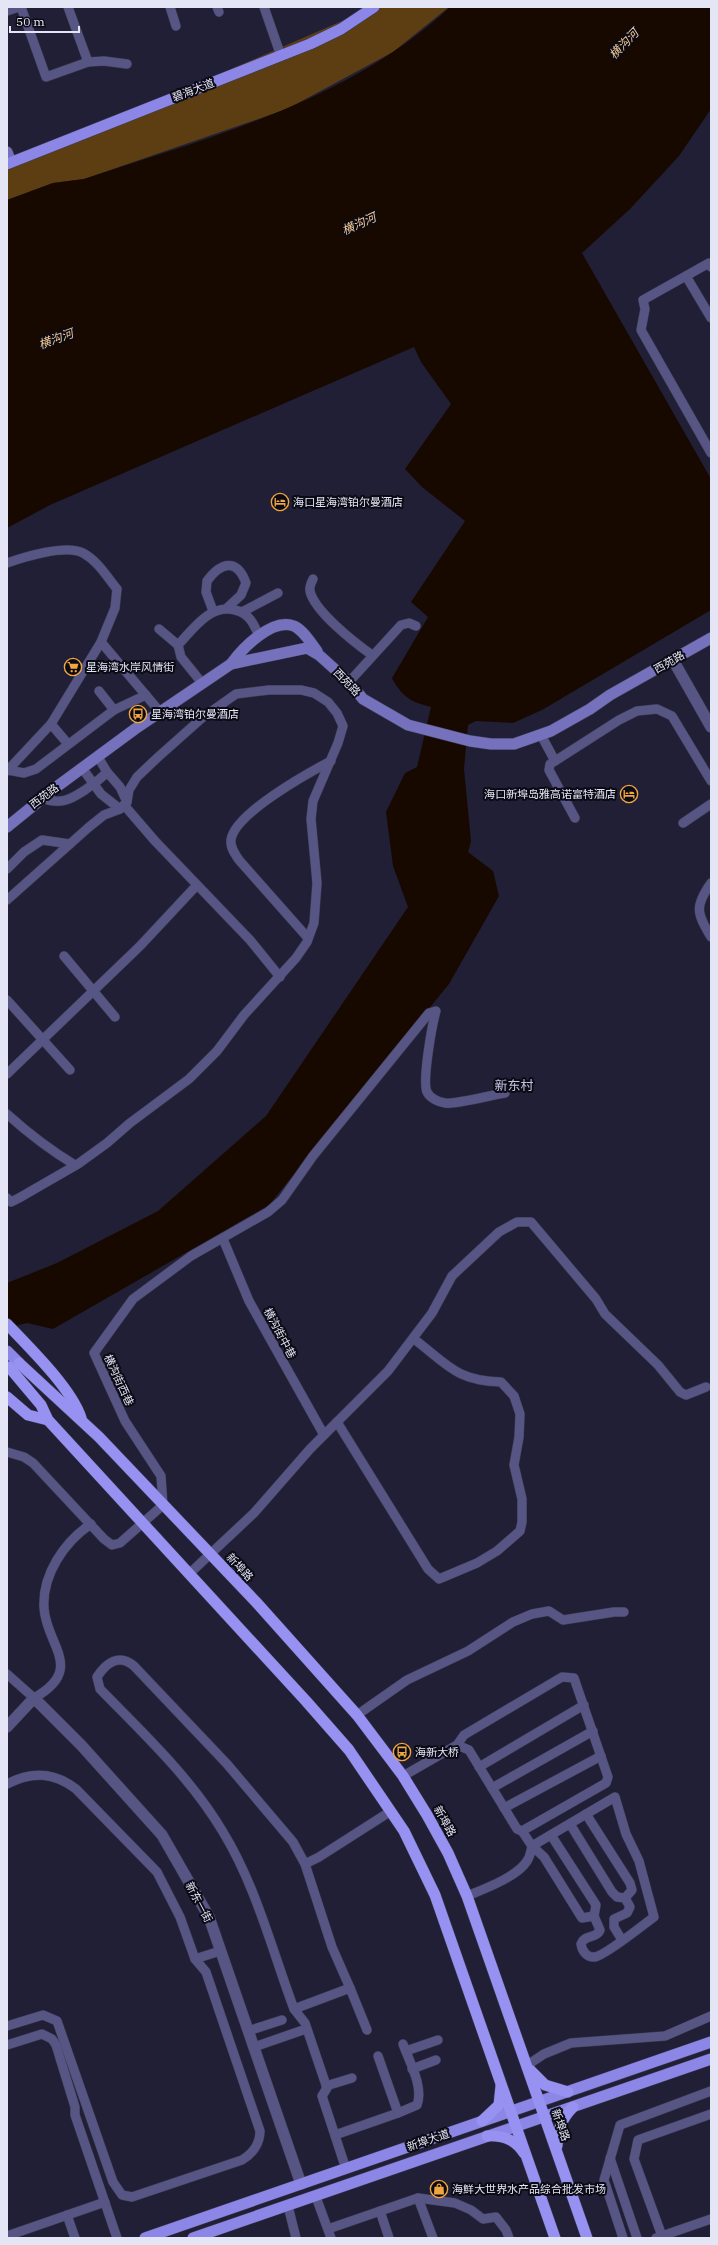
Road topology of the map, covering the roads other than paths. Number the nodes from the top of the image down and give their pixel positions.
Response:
1 (20, 7) edge
2 (68, 7) edge
3 (170, 7) edge
4 (264, 7) edge
5 (367, 7) edge
6 (374, 7) edge
7 (7, 11) edge
8 (176, 26) dead end
9 (280, 54) junction
10 (88, 62) junction
11 (127, 64) dead end
12 (8, 158) edge
13 (711, 267) edge
14 (686, 276) junction
15 (711, 318) edge
16 (711, 453) edge
17 (7, 563) edge
18 (313, 579) dead end
19 (278, 593) dead end
20 (227, 608) junction
21 (213, 611) junction
22 (242, 612) junction
23 (416, 626) dead end
24 (159, 629) dead end
25 (258, 636) junction
26 (711, 638) edge
27 (101, 642) junction
28 (178, 645) junction
29 (320, 655) junction
30 (372, 655) junction
31 (673, 660) junction
32 (231, 664) junction
33 (349, 682) junction
34 (202, 683) junction
35 (99, 691) dead end
36 (146, 695) junction
37 (114, 710) junction
38 (160, 712) junction
39 (51, 724) junction
40 (711, 727) edge
41 (541, 735) junction
42 (68, 744) junction
43 (98, 757) junction
44 (331, 761) junction
45 (556, 761) junction
46 (82, 768) junction
47 (8, 770) edge
48 (108, 772) junction
49 (711, 782) edge
50 (93, 784) junction
51 (42, 798) junction
52 (711, 804) edge
53 (123, 805) junction
54 (575, 818) dead end
55 (684, 823) dead end
56 (7, 827) edge
57 (70, 844) junction
58 (7, 869) edge
59 (711, 883) edge
60 (197, 885) junction
61 (7, 900) edge
62 (711, 937) edge
63 (308, 938) junction
64 (64, 956) dead end
65 (280, 977) junction
66 (94, 991) junction
67 (7, 1000) edge
68 (115, 1017) dead end
69 (44, 1040) junction
70 (70, 1070) dead end
71 (7, 1074) edge
72 (505, 1093) dead end
73 (7, 1114) edge
74 (75, 1165) junction
75 (7, 1198) edge
76 (223, 1239) junction
77 (7, 1324) edge
78 (414, 1339) junction
79 (7, 1351) edge
80 (11, 1365) edge
81 (706, 1387) dead end
82 (7, 1397) edge
83 (48, 1420) junction
84 (82, 1420) junction
85 (337, 1422) junction
86 (324, 1435) junction
87 (7, 1452) edge
88 (163, 1505) junction
89 (141, 1521) junction
90 (90, 1524) junction
91 (209, 1553) junction
92 (188, 1574) junction
93 (624, 1612) dead end
94 (7, 1674) edge
95 (34, 1698) junction
96 (584, 1705) junction
97 (357, 1715) junction
98 (7, 1727) edge
99 (592, 1731) junction
100 (457, 1745) junction
101 (601, 1756) junction
102 (480, 1767) junction
103 (403, 1776) junction
104 (7, 1784) edge
105 (492, 1788) junction
106 (504, 1808) junction
107 (391, 1811) junction
108 (586, 1814) junction
109 (570, 1824) junction
110 (522, 1831) junction
111 (551, 1835) junction
112 (532, 1846) junction
113 (305, 1864) junction
114 (467, 1896) junction
115 (625, 1898) junction
116 (594, 1916) junction
117 (622, 1940) junction
118 (220, 1951) junction
119 (195, 1959) junction
120 (350, 1988) junction
121 (294, 2009) junction
122 (711, 2016) edge
123 (282, 2020) dead end
124 (7, 2026) edge
125 (306, 2028) junction
126 (367, 2030) dead end
127 (248, 2031) junction
128 (438, 2040) dead end
129 (711, 2042) edge
130 (7, 2045) edge
131 (254, 2048) junction
132 (378, 2056) dead end
133 (711, 2059) edge
134 (436, 2060) dead end
135 (526, 2066) junction
136 (412, 2069) junction
137 (352, 2078) dead end
138 (500, 2080) junction
139 (326, 2086) junction
140 (711, 2091) edge
141 (568, 2092) junction
142 (539, 2101) junction
143 (573, 2107) junction
144 (511, 2110) junction
145 (398, 2114) junction
146 (711, 2114) edge
147 (544, 2117) junction
148 (482, 2122) junction
149 (517, 2126) junction
150 (335, 2136) junction
151 (487, 2136) junction
152 (557, 2151) junction
153 (610, 2158) junction
154 (528, 2159) junction
155 (346, 2169) junction
156 (301, 2184) junction
157 (316, 2197) junction
158 (418, 2198) junction
159 (105, 2202) junction
160 (288, 2206) junction
161 (380, 2211) junction
162 (67, 2215) junction
163 (711, 2219) edge
164 (328, 2229) junction
165 (7, 2236) edge
166 (659, 2237) edge
167 (75, 2238) edge
168 (117, 2238) edge
169 (145, 2238) edge
170 (193, 2238) edge
171 (296, 2238) edge
172 (324, 2238) edge
173 (331, 2238) edge
174 (389, 2238) edge
175 (433, 2238) edge
176 (509, 2238) edge
177 (555, 2238) edge
178 (587, 2238) edge
179 (623, 2238) edge
180 (637, 2238) edge

1 - 7 street
1 - 10 street
2 - 10 street
3 - 8 street
4 - 9 street
5 - 9 main road, 碧海大道
6 - 9 main road, 碧海大道
9 - 12 main road, 碧海大道
10 - 11 street
13 - 14 street
14 - 15 street
14 - 16 street
17 - 27 street
18 - 30 street
19 - 22 street
20 - 21 street
20 - 21 street
20 - 22 street
21 - 28 street
22 - 25 street
23 - 30 street
24 - 28 street
25 - 29 main road
25 - 32 main road
26 - 31 main road, 西苑路
27 - 36 street
27 - 39 street
28 - 34 street
29 - 32 main road, 西苑路
29 - 33 main road, 西苑路
30 - 33 street
31 - 40 street
31 - 41 main road, 西苑路
32 - 34 main road, 西苑路
33 - 41 main road, 西苑路
34 - 38 main road, 西苑路
35 - 37 street
36 - 37 street
36 - 38 street
37 - 42 street
38 - 43 main road, 西苑路
39 - 42 street
39 - 47 street
41 - 45 street
42 - 47 street
43 - 46 main road, 西苑路
43 - 48 street
44 - 53 street
44 - 63 street
44 - 63 street
45 - 49 street
45 - 54 street
46 - 50 street
46 - 51 main road, 西苑路
48 - 50 street
48 - 53 street
50 - 51 street
50 - 53 street
51 - 56 main road, 西苑路
52 - 55 street
53 - 57 street
53 - 60 street
57 - 58 street
57 - 61 street
59 - 62 street
60 - 65 street
60 - 66 street
63 - 65 street
64 - 66 street
65 - 74 street
66 - 68 street
66 - 69 street
67 - 69 street
69 - 70 street
69 - 71 street
72 - 76 street
73 - 74 street
74 - 75 street
76 - 86 street, 横沟街中巷
76 - 88 street, 横沟街西巷
77 - 84 highway
78 - 81 street
78 - 85 street
78 - 85 street
79 - 80 main road
80 - 83 highway
80 - 84 highway, 新埠路
82 - 83 highway
83 - 89 highway
84 - 88 highway, 新埠路
85 - 86 street
86 - 91 street
87 - 90 street
88 - 89 street
88 - 91 highway, 新埠路
89 - 90 street
89 - 92 highway
90 - 95 street
91 - 92 street
91 - 97 highway, 新埠路
92 - 107 highway
93 - 97 street
94 - 95 street, 新东一街
95 - 98 street
95 - 118 street, 新东一街
96 - 99 street
96 - 100 street
96 - 102 street
97 - 103 highway, 新埠路
99 - 101 street
99 - 105 street
100 - 102 street
100 - 103 street
101 - 106 street
101 - 110 street
102 - 105 street
103 - 114 highway, 新埠路
104 - 119 street
105 - 106 street
106 - 110 street
107 - 113 street
107 - 138 highway
108 - 109 street
108 - 115 street
108 - 117 street
109 - 111 street
109 - 115 street
110 - 112 street
111 - 112 street
111 - 116 street
112 - 114 street
112 - 116 street
113 - 120 street
113 - 121 street
114 - 135 highway, 新埠路
115 - 117 street
116 - 117 street
118 - 119 street
118 - 127 street, 新东一街
119 - 124 street
120 - 121 street
120 - 126 street
121 - 125 street
122 - 135 street
123 - 127 street
125 - 131 street
125 - 139 street
127 - 131 street, 新东一街
128 - 136 street
129 - 141 main road, 新埠大道
130 - 159 street
131 - 156 street, 新东一街
132 - 145 street
133 - 143 main road, 新埠大道
134 - 136 street
135 - 141 highway
135 - 142 highway, 新埠路
136 - 145 street
137 - 139 street
138 - 144 highway
138 - 148 highway
139 - 150 street
140 - 153 street
141 - 142 main road, 新埠大道
142 - 144 main road, 新埠大道
142 - 147 highway, 新埠路
143 - 147 main road, 新埠大道
143 - 152 highway
144 - 148 main road, 新埠大道
144 - 149 highway
145 - 150 street
146 - 166 street
147 - 149 main road, 新埠大道
147 - 152 highway, 新埠路
148 - 155 main road, 新埠大道
149 - 151 main road, 新埠大道
149 - 154 highway
150 - 155 street
151 - 154 highway
151 - 157 main road, 新埠大道
152 - 178 highway, 新埠路
153 - 179 street
153 - 180 street
154 - 177 highway
155 - 156 main road, 新埠大道
156 - 169 main road, 新埠大道
157 - 160 main road, 新埠大道
157 - 164 street
158 - 161 street
158 - 175 street
158 - 176 street
159 - 162 street
159 - 168 street
160 - 170 main road, 新埠大道
160 - 171 street
161 - 164 street
161 - 174 street
162 - 165 street
162 - 167 street
163 - 166 street
164 - 172 street
164 - 173 street

